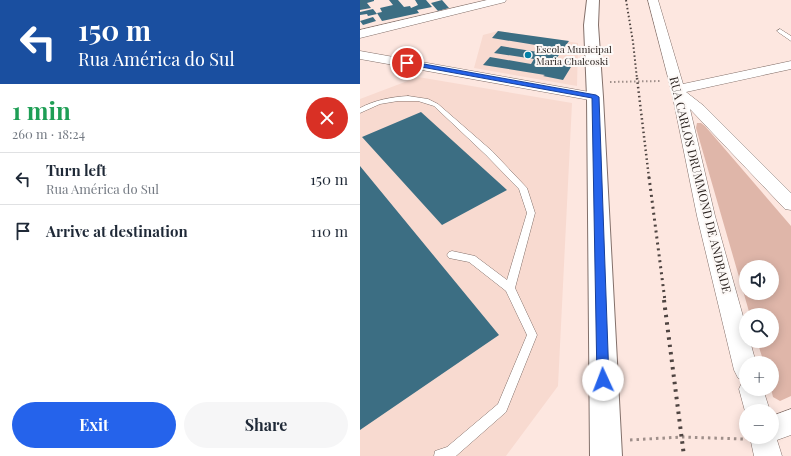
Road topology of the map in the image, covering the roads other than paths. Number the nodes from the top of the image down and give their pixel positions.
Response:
1 (501, 0) edge
2 (593, 0) edge
3 (653, 0) edge
4 (780, 31) dead end
5 (360, 34) edge
6 (791, 39) edge
7 (360, 54) edge
8 (791, 65) edge
9 (677, 88) junction
10 (601, 89) junction
11 (360, 111) edge
12 (790, 201) edge
13 (452, 255) dead end
14 (510, 288) junction
15 (742, 356) edge
16 (791, 422) edge
17 (779, 432) edge
18 (440, 456) edge
19 (606, 456) edge

1 - 5 street
2 - 10 main road
3 - 9 street, RUA CARLOS DRUMMOND DE ANDRADE
4 - 6 lane
7 - 10 street
8 - 9 street
9 - 12 street
9 - 15 street, RUA CARLOS DRUMMOND DE ANDRADE
10 - 19 main road
11 - 14 lane
13 - 14 lane
14 - 18 lane
16 - 17 street

